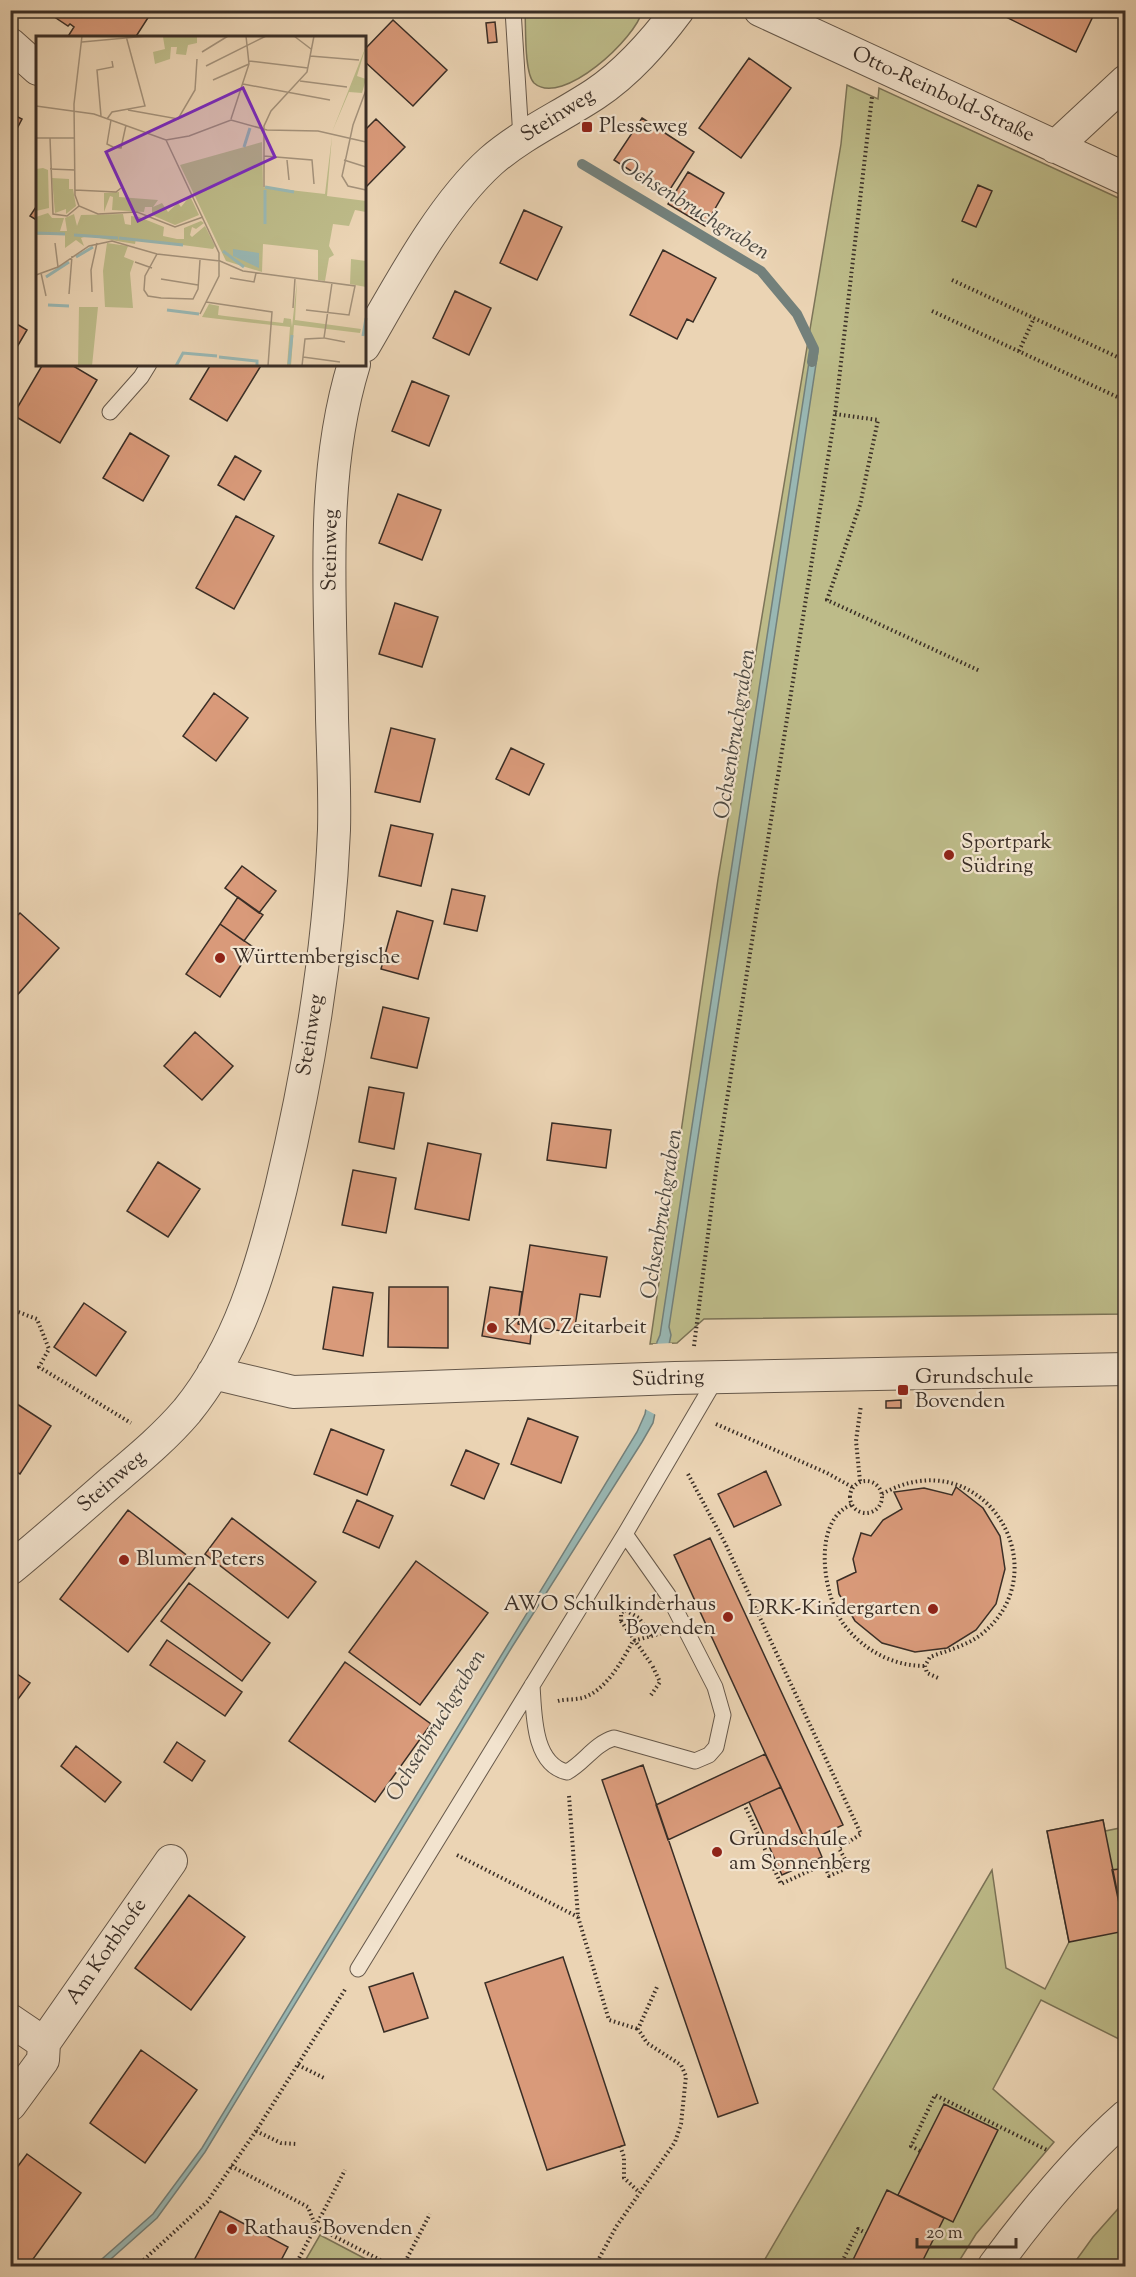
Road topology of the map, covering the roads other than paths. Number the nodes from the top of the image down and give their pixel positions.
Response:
1 (513, 10) edge
2 (678, 10) edge
3 (760, 10) edge
4 (10, 44) edge
5 (36, 67) edge
6 (1125, 81) edge
7 (522, 138) junction
8 (1055, 147) junction
9 (1125, 179) edge
10 (366, 343) edge
11 (148, 366) edge
12 (354, 366) edge
13 (110, 412) dead end
14 (1125, 1369) edge
15 (213, 1373) junction
16 (695, 1378) junction
17 (625, 1534) junction
18 (10, 1569) edge
19 (532, 1685) junction
20 (171, 1861) dead end
21 (358, 1969) road end
22 (10, 2019) edge
23 (44, 2043) junction
24 (10, 2105) edge
25 (1125, 2116) edge
26 (994, 2266) edge

1 - 7 lane
2 - 7 street, Steinweg
3 - 8 street, Otto-Reinbold-Straße
4 - 5 street
6 - 8 street
7 - 10 street, Steinweg
8 - 9 street, Otto-Reinbold-Straße
11 - 13 lane
12 - 15 street, Steinweg
14 - 16 street, Südring
15 - 16 street, Südring
15 - 18 street, Steinweg
16 - 17 lane
17 - 19 lane
17 - 19 lane
19 - 21 lane
20 - 23 street, Am Korbhofe
22 - 23 street
23 - 24 street, Am Korbhofe
25 - 26 street

